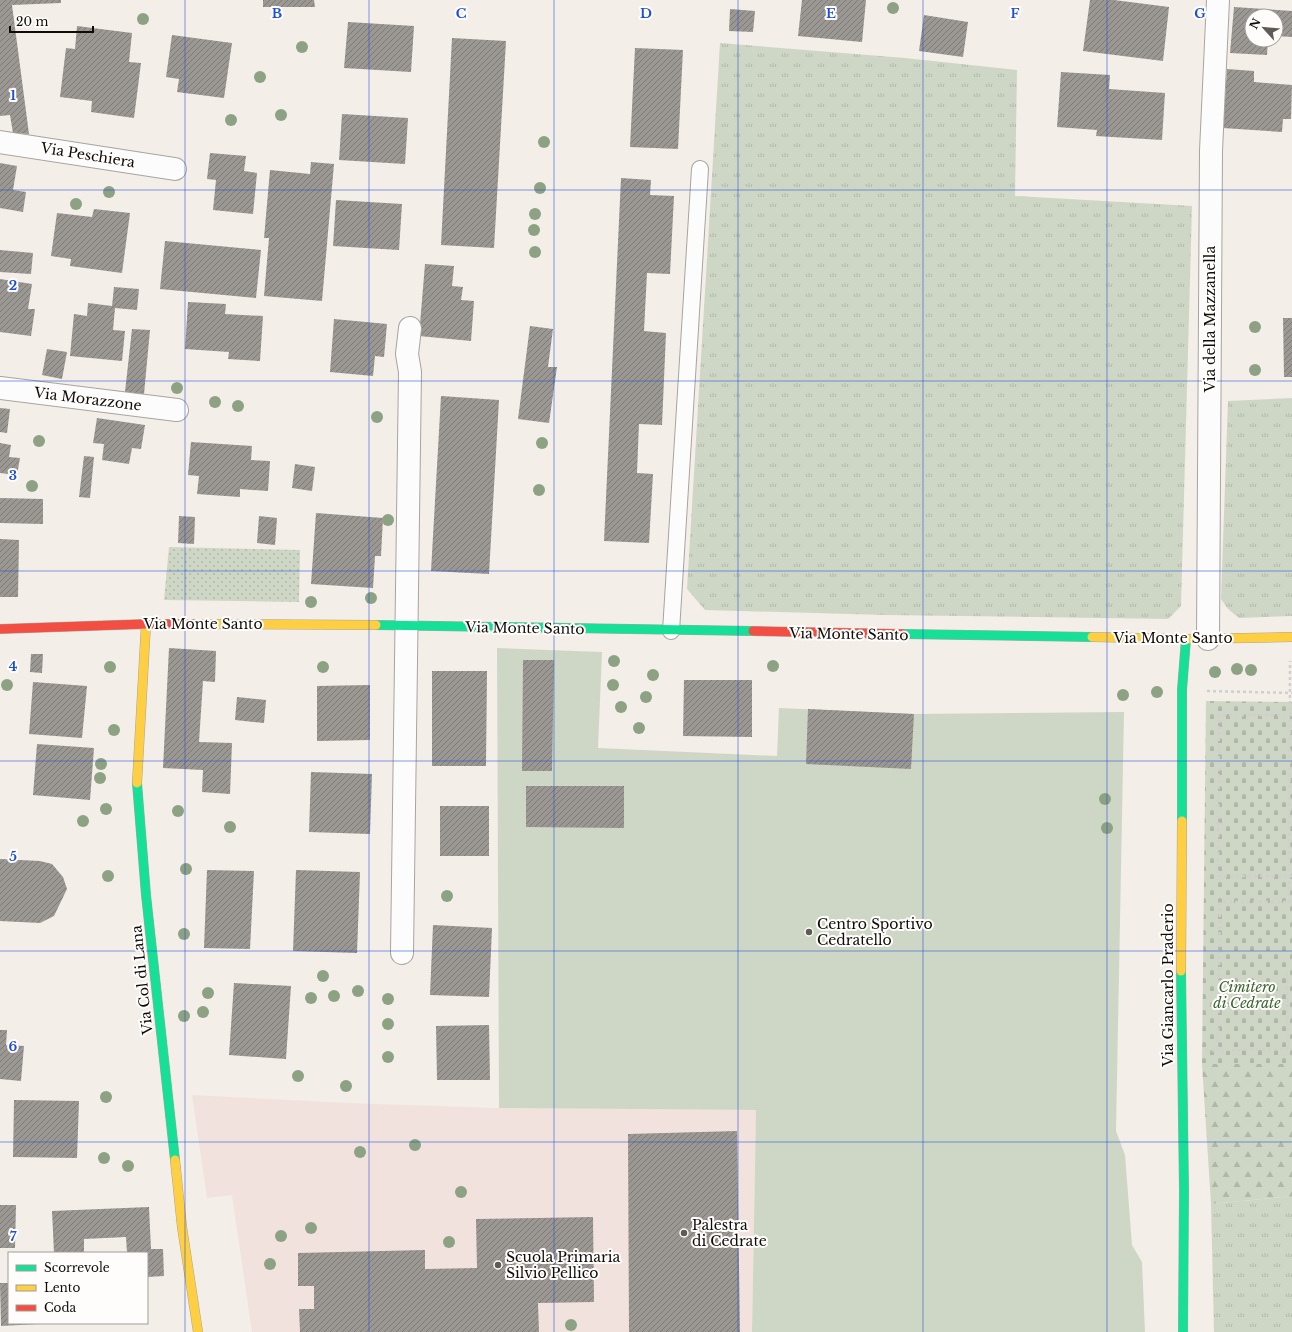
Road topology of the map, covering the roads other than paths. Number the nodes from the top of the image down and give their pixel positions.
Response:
1 (1218, 0) edge
2 (0, 142) edge
3 (175, 169) dead end
4 (700, 169) dead end
5 (410, 328) dead end
6 (0, 388) edge
7 (177, 410) dead end
8 (146, 624) junction
9 (407, 625) junction
10 (0, 629) edge
11 (671, 631) junction
12 (1291, 637) edge
13 (1186, 639) junction
14 (1208, 639) junction
15 (402, 953) dead end
16 (198, 1332) edge
17 (1183, 1332) edge

1 - 14 street, Via della Mazzanella
2 - 3 street, Via Peschiera
4 - 11 lane
5 - 9 street
6 - 7 street, Via Morazzone
8 - 9 street, Via Monte Santo
8 - 10 street, Via Monte Santo
8 - 16 street, Via Col di Lana
9 - 11 street, Via Monte Santo
9 - 15 street
11 - 13 street, Via Monte Santo
12 - 14 street, Via Monte Santo
13 - 14 street, Via Monte Santo
13 - 17 street, Via Giancarlo Praderio

